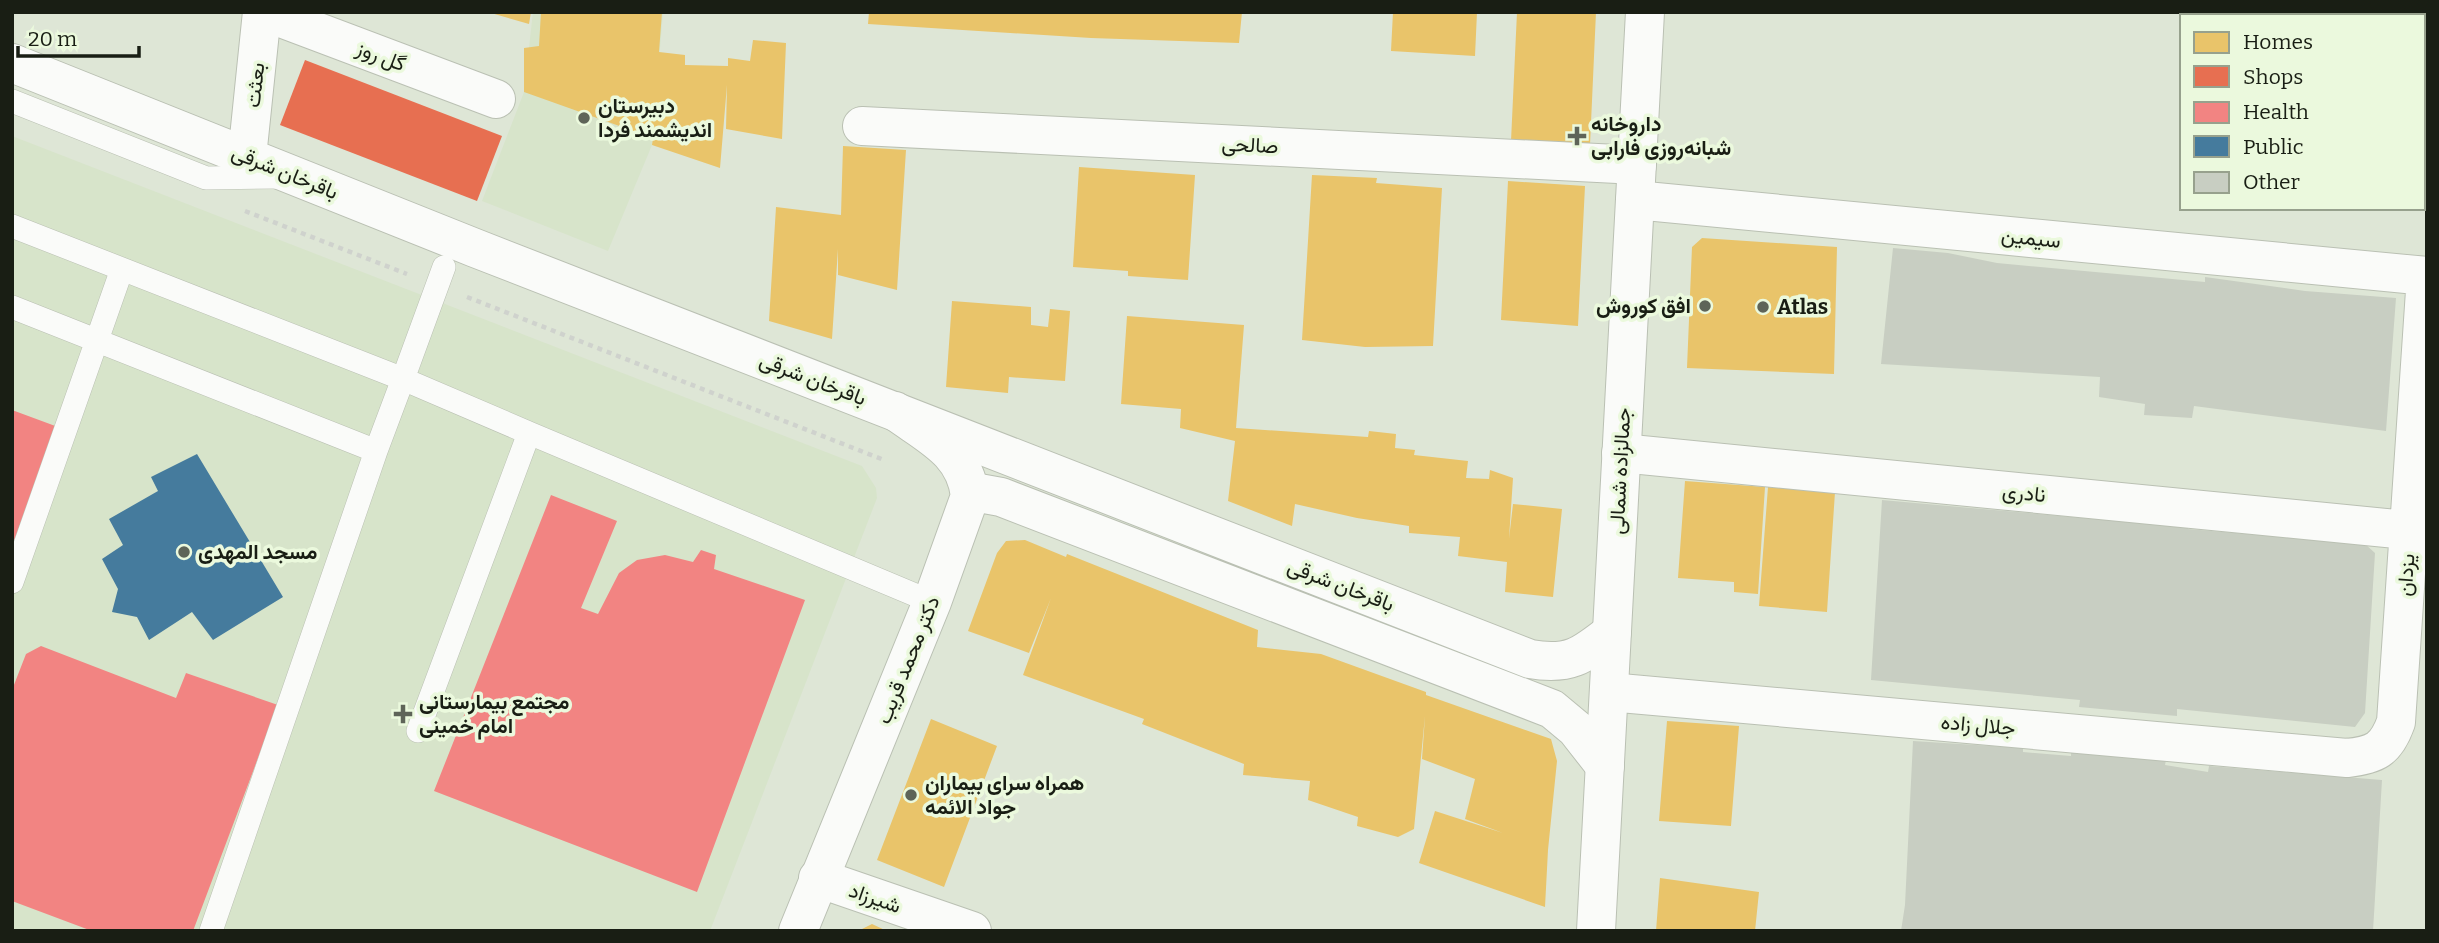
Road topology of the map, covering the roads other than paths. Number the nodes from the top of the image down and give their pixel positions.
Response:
1 (264, 12) edge
2 (1645, 12) edge
3 (12, 63) edge
4 (496, 99) dead end
5 (12, 101) edge
6 (862, 126) dead end
7 (247, 157) junction
8 (297, 177) junction
9 (1636, 182) junction
10 (12, 226) edge
11 (444, 267) dead end
12 (122, 269) junction
13 (2427, 276) edge
14 (12, 307) edge
15 (96, 340) junction
16 (403, 379) junction
17 (895, 411) junction
18 (529, 433) junction
19 (376, 451) junction
20 (1621, 453) junction
21 (970, 496) junction
22 (2418, 532) edge
23 (12, 582) edge
24 (932, 602) junction
25 (1612, 632) junction
26 (1609, 692) junction
27 (418, 731) dead end
28 (2347, 758) joint
29 (1605, 766) junction
30 (818, 878) junction
31 (211, 931) edge
32 (797, 931) edge
33 (972, 931) edge
34 (1596, 931) edge

1 - 4 street, گل روز
1 - 7 street, بعثت
2 - 9 street, جمالزاده شمالی
3 - 7 street, باقرخان شرقی
5 - 8 lane
6 - 9 street, صالحی
7 - 8 street, باقرخان شرقی
8 - 17 street, باقرخان شرقی
9 - 13 street, سیمین
9 - 20 street, جمالزاده شمالی
10 - 12 lane
11 - 16 lane
12 - 15 lane
12 - 16 lane
13 - 22 street, یزدان
14 - 15 lane
15 - 19 lane
15 - 23 lane
16 - 18 lane
16 - 19 lane
17 - 21 street
17 - 25 street, باقرخان شرقی
18 - 24 lane
18 - 27 lane
19 - 31 lane
20 - 22 street, نادری
20 - 25 street, جمالزاده شمالی
21 - 24 street, دکتر محمد قریب
21 - 29 street
22 - 28 street, یزدان
24 - 30 street, دکتر محمد قریب
25 - 26 street, جمالزاده شمالی
26 - 28 street, جلال زاده
26 - 29 street, جمالزاده شمالی
29 - 34 street, جمالزاده شمالی
30 - 32 street, دکتر محمد قریب
30 - 33 street, شیرزاد

